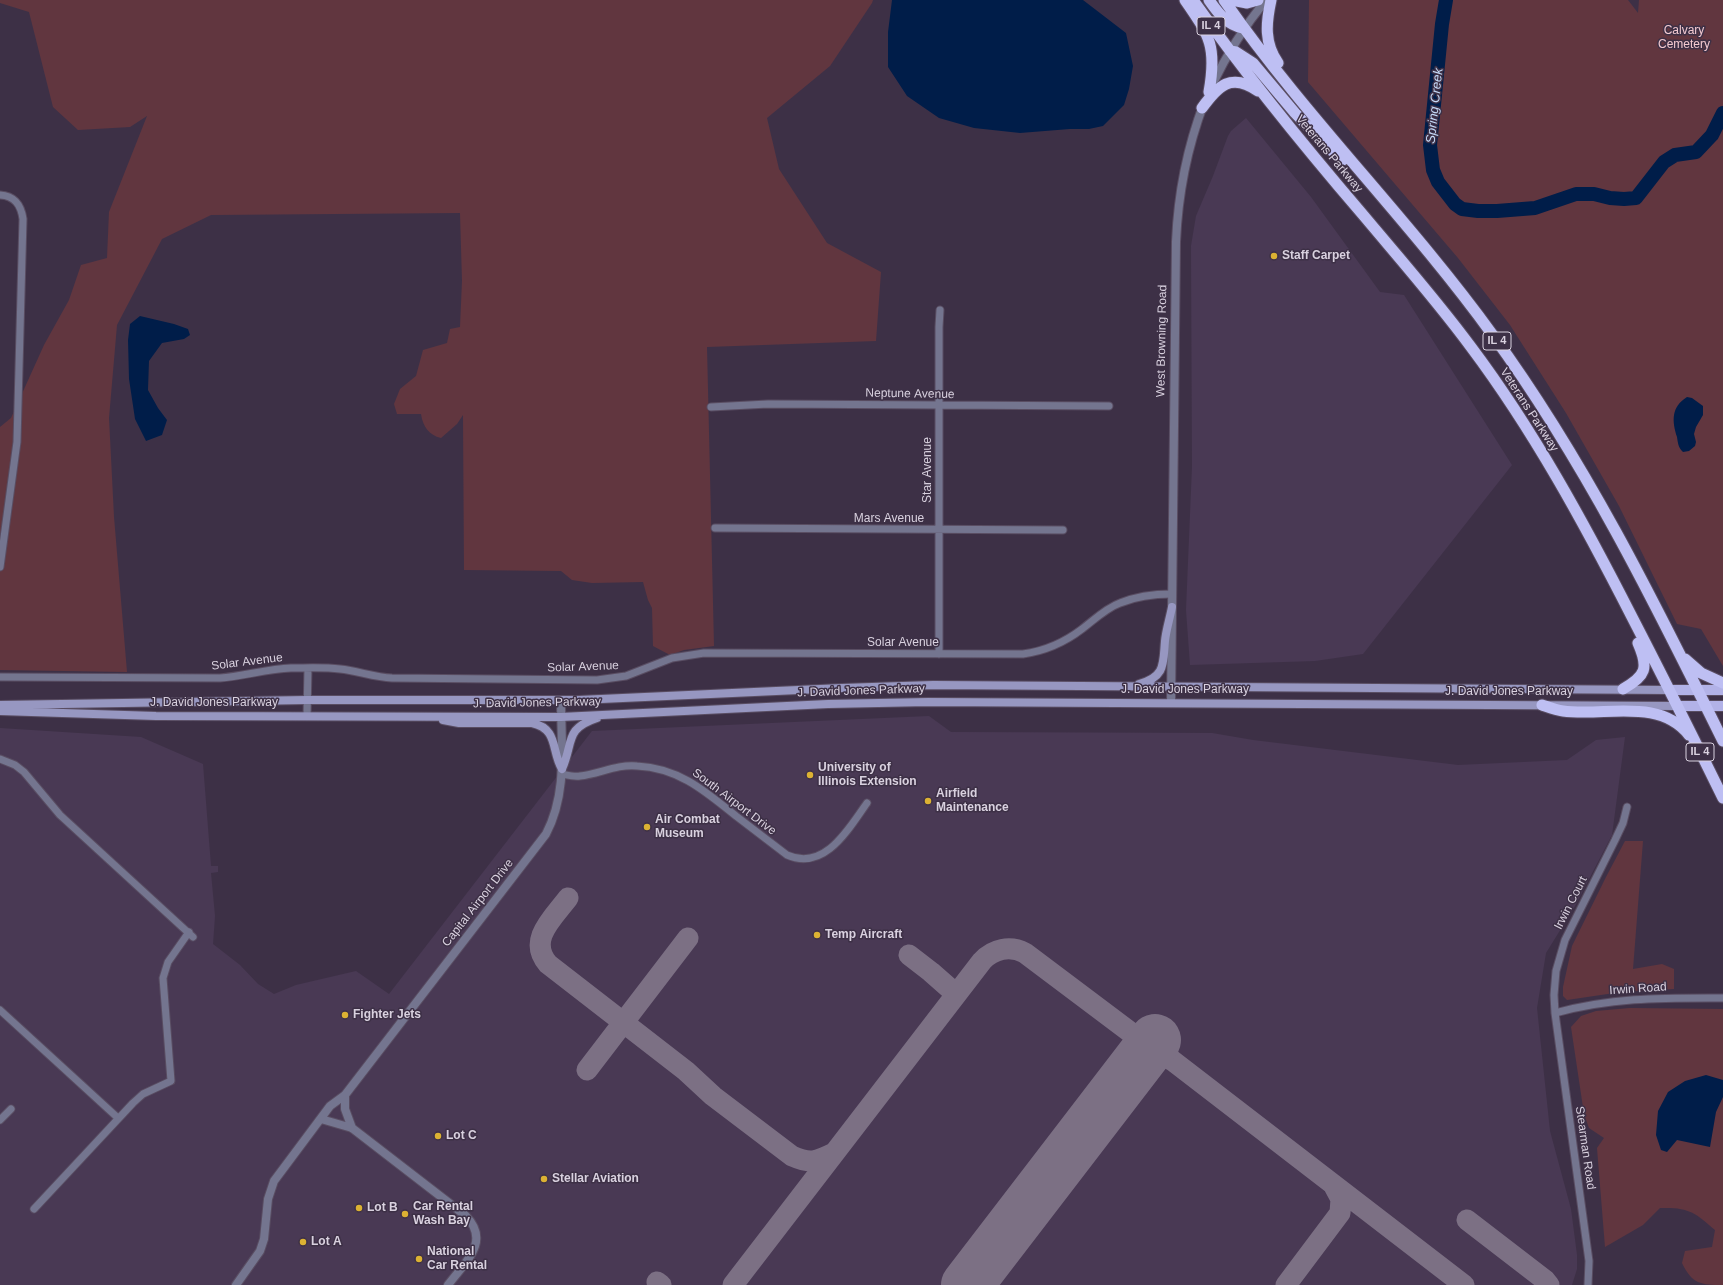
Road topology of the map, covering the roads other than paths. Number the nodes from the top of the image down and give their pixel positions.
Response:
1 (1185, 0) edge
2 (1193, 0) edge
3 (1209, 0) edge
4 (1224, 0) edge
5 (1232, 0) edge
6 (1258, 0) edge
7 (1266, 0) edge
8 (1271, 0) edge
9 (1243, 28) junction
10 (1230, 51) junction
11 (1209, 92) junction
12 (1263, 95) junction
13 (1202, 108) junction
14 (1318, 122) junction
15 (1368, 181) junction
16 (0, 195) edge
17 (940, 310) dead end
18 (939, 405) junction
19 (1109, 406) dead end
20 (711, 407) dead end
21 (715, 528) dead end
22 (939, 529) junction
23 (1063, 530) dead end
24 (1597, 549) junction
25 (0, 567) edge
26 (1172, 594) junction
27 (1172, 607) junction
28 (1677, 650) junction
29 (939, 654) junction
30 (308, 668) junction
31 (0, 677) edge
32 (1723, 682) edge
33 (1133, 686) junction
34 (1171, 686) junction
35 (1623, 689) junction
36 (1669, 690) junction
37 (1697, 690) junction
38 (1723, 690) edge
39 (307, 700) junction
40 (561, 700) junction
41 (1171, 703) junction
42 (0, 705) edge
43 (1542, 705) junction
44 (1678, 706) junction
45 (1706, 706) junction
46 (1723, 706) edge
47 (0, 711) edge
48 (608, 715) junction
49 (307, 716) junction
50 (433, 717) junction
51 (561, 717) junction
52 (1723, 741) edge
53 (1699, 749) junction
54 (0, 759) edge
55 (562, 772) junction
56 (1723, 798) edge
57 (867, 803) dead end
58 (1627, 807) dead end
59 (1723, 998) edge
60 (0, 1010) edge
61 (1555, 1013) junction
62 (345, 1095) junction
63 (11, 1109) dead end
64 (118, 1118) junction
65 (322, 1119) junction
66 (0, 1120) edge
67 (352, 1128) junction
68 (34, 1209) dead end
69 (236, 1285) edge
70 (448, 1285) edge
71 (1588, 1285) edge

1 - 11 highway
2 - 10 highway, Veterans Parkway / IL 4
3 - 9 highway
4 - 9 highway, Veterans Parkway / IL 4
5 - 6 highway
7 - 9 street, West Browning Road
8 - 14 highway
9 - 10 street, West Browning Road
9 - 14 highway, Veterans Parkway / IL 4
10 - 11 street, West Browning Road
10 - 12 highway, Veterans Parkway / IL 4
10 - 15 highway
11 - 13 street, West Browning Road
12 - 13 highway
12 - 24 highway, Veterans Parkway / IL 4
13 - 26 street, West Browning Road
14 - 15 highway, Veterans Parkway / IL 4
15 - 28 highway, Veterans Parkway / IL 4
16 - 25 street
17 - 18 street, Star Avenue
18 - 19 street, Neptune Avenue
18 - 20 street, Neptune Avenue
18 - 22 street, Star Avenue
21 - 22 street, Mars Avenue
22 - 23 street, Mars Avenue
22 - 29 street, Star Avenue
24 - 35 highway
24 - 36 highway, Veterans Parkway / IL 4
26 - 27 street, West Browning Road
26 - 29 street, Solar Avenue
27 - 33 main road
27 - 34 street, West Browning Road
28 - 32 highway
28 - 37 highway, Veterans Parkway / IL 4
29 - 30 street, Solar Avenue
30 - 31 street, Solar Avenue
30 - 39 street
33 - 34 main road, J. David Jones Parkway
33 - 40 main road, J. David Jones Parkway
34 - 35 main road, J. David Jones Parkway
34 - 41 street, West Browning Road
35 - 36 main road, J. David Jones Parkway
36 - 37 main road, J. David Jones Parkway
36 - 44 highway, Veterans Parkway / IL 4
37 - 38 main road, J. David Jones Parkway
37 - 45 highway, Veterans Parkway / IL 4
39 - 40 main road, J. David Jones Parkway
39 - 42 main road, J. David Jones Parkway
39 - 49 street
40 - 51 street, Capital Airport Drive
41 - 43 main road, J. David Jones Parkway
41 - 48 main road, J. David Jones Parkway
43 - 44 main road, J. David Jones Parkway
43 - 53 highway
44 - 45 main road, J. David Jones Parkway
44 - 53 highway, Veterans Parkway / IL 4
45 - 46 main road, J. David Jones Parkway
45 - 52 highway, Veterans Parkway / IL 4
47 - 49 main road, J. David Jones Parkway
48 - 51 main road, J. David Jones Parkway
48 - 55 main road
49 - 50 main road, J. David Jones Parkway
50 - 51 main road, J. David Jones Parkway
50 - 55 main road
51 - 55 street, Capital Airport Drive
53 - 56 highway, Veterans Parkway / IL 4
54 - 64 street
55 - 57 street, South Airport Drive
55 - 62 street, Capital Airport Drive
58 - 61 street, Irwin Court
59 - 61 street, Irwin Road
60 - 64 street
61 - 71 street, Stearman Road
62 - 65 street, Capital Airport Drive
62 - 67 street
63 - 66 street
64 - 68 street
65 - 67 street
65 - 69 street, Capital Airport Drive
67 - 70 street

